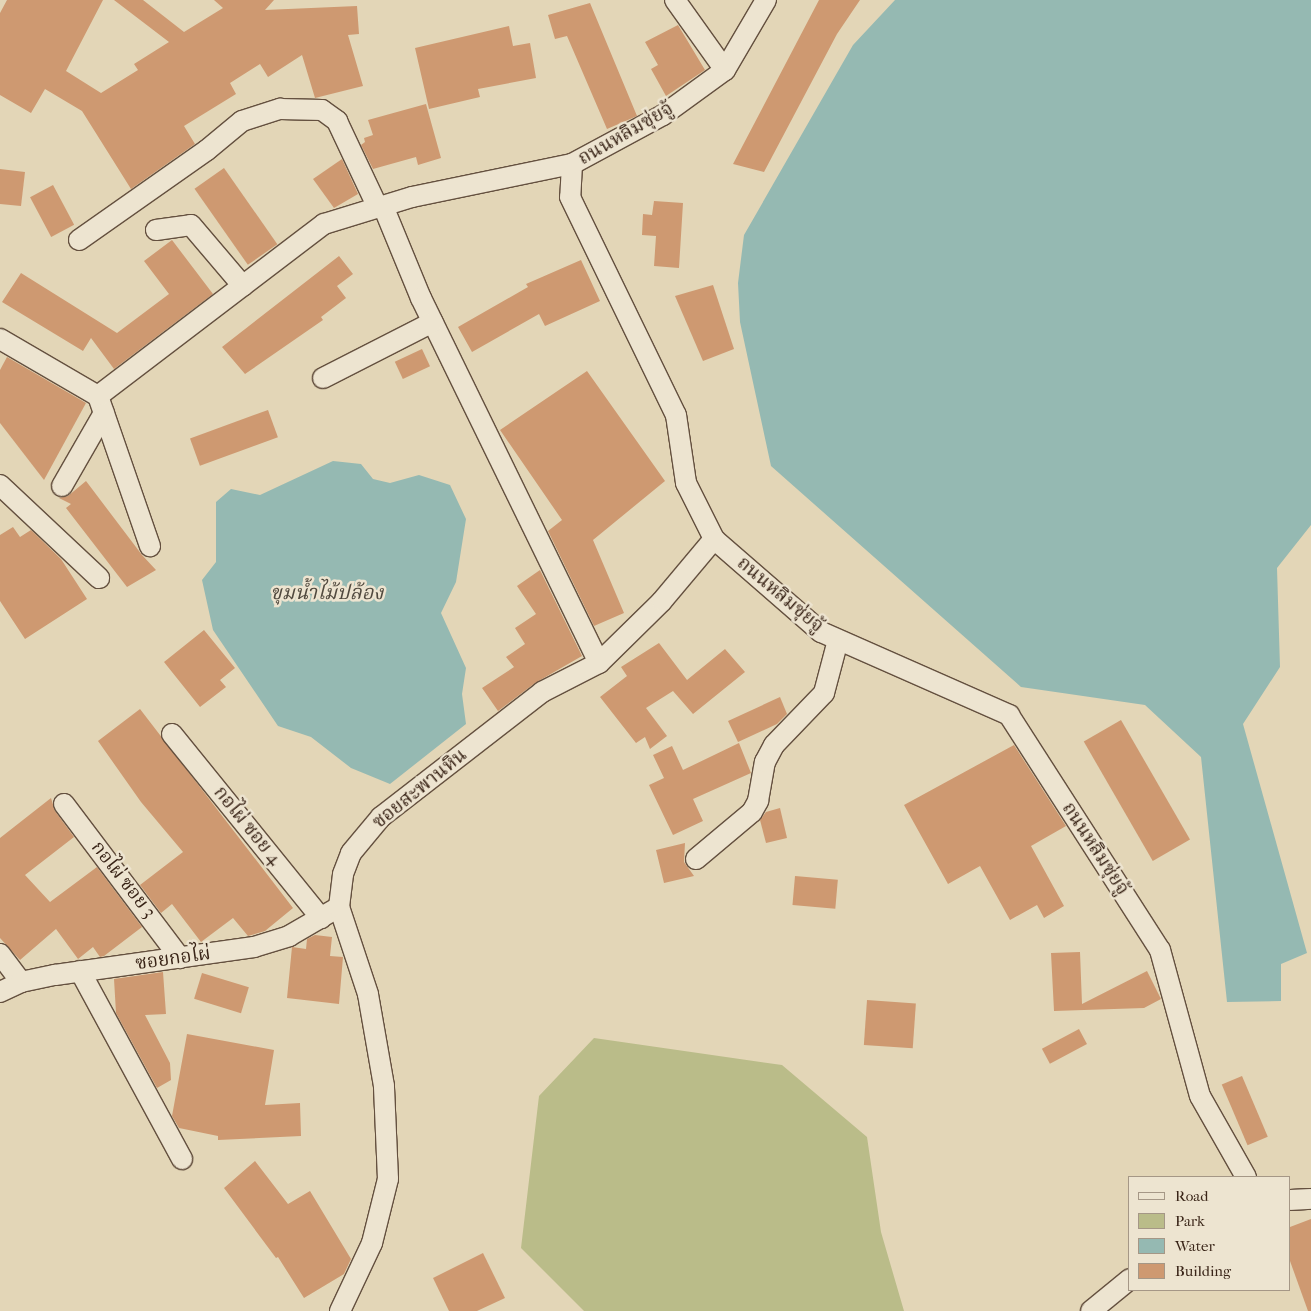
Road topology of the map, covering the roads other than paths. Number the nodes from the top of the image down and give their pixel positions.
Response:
1 (675, 0) edge
2 (766, 0) edge
3 (725, 70) junction
4 (572, 164) junction
5 (381, 207) junction
6 (156, 230) dead end
7 (79, 240) dead end
8 (243, 286) junction
9 (433, 322) junction
10 (0, 339) edge
11 (323, 378) dead end
12 (101, 405) junction
13 (0, 485) edge
14 (62, 486) dead end
15 (714, 539) junction
16 (150, 546) dead end
17 (99, 578) dead end
18 (838, 640) junction
19 (599, 663) junction
20 (172, 734) dead end
21 (64, 804) dead end
22 (696, 859) dead end
23 (339, 907) junction
24 (321, 918) junction
25 (0, 954) edge
26 (180, 958) junction
27 (80, 971) junction
28 (21, 982) junction
29 (0, 992) edge
30 (182, 1159) dead end
31 (1245, 1176) edge
32 (1311, 1199) edge
33 (1291, 1200) edge
34 (1128, 1281) edge
35 (340, 1311) edge
36 (1091, 1311) edge

1 - 3 street
2 - 3 street, ถนนหลิมซุ่ยจู้
3 - 4 street, ถนนหลิมซุ่ยจู้
4 - 5 street
4 - 15 street, ถนนหลิมซุ่ยจู้
5 - 7 street
5 - 8 street
5 - 9 street
6 - 8 street
8 - 12 street
9 - 11 street
9 - 19 street
10 - 12 street
12 - 14 street
12 - 16 street
13 - 17 street
15 - 18 street, ถนนหลิมซุ่ยจู้
15 - 19 street, ซอยสะพานหิน
18 - 22 street
18 - 31 street, ถนนหลิมซุ่ยจู้
19 - 23 street, ซอยสะพานหิน
20 - 24 street, กอไผ่ ซอย 4
21 - 26 street, กอไผ่ ซอย 3
23 - 24 street, ซอยกอไผ่
23 - 35 street, ซอยสะพานหิน
24 - 26 street, ซอยกอไผ่
25 - 28 street
26 - 27 street, ซอยกอไผ่
27 - 28 street, ซอยกอไผ่
27 - 30 street
28 - 29 street, ซอยกอไผ่
32 - 33 street
34 - 36 street

